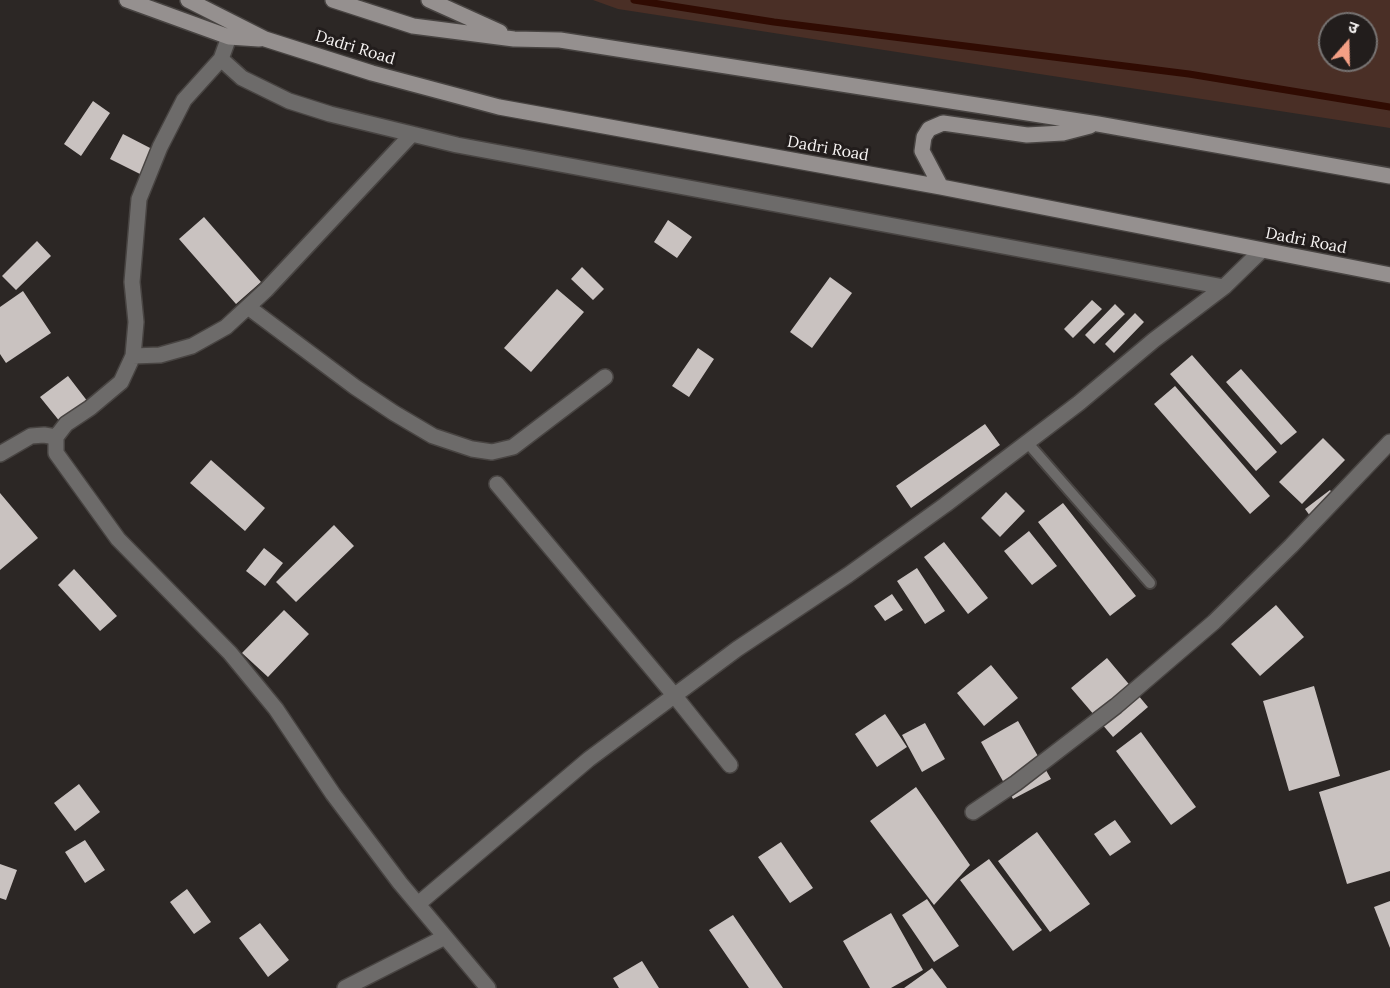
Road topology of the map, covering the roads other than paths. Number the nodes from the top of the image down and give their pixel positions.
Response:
1 (127, 0) edge
2 (188, 0) edge
3 (333, 0) edge
4 (429, 0) edge
5 (229, 37) junction
6 (265, 39) junction
7 (514, 39) junction
8 (221, 59) junction
9 (1098, 124) junction
10 (412, 134) junction
11 (1390, 176) edge
12 (941, 187) junction
13 (1261, 251) junction
14 (1390, 275) edge
15 (1224, 287) junction
16 (248, 307) junction
17 (133, 356) junction
18 (604, 376) dead end
19 (56, 437) junction
20 (1026, 441) junction
21 (1390, 442) edge
22 (0, 454) edge
23 (497, 484) dead end
24 (1150, 584) dead end
25 (674, 695) junction
26 (730, 765) dead end
27 (974, 812) dead end
28 (418, 904) junction
29 (445, 937) junction
30 (345, 988) edge
31 (488, 988) edge

1 - 5 main road
2 - 6 main road
3 - 7 main road
4 - 7 main road
5 - 6 main road
5 - 8 street
6 - 12 main road, Dadri Road
7 - 9 main road
8 - 10 street
8 - 17 street
9 - 11 main road
9 - 12 main road
10 - 15 street
10 - 16 street
12 - 13 main road, Dadri Road
13 - 14 main road, Dadri Road
13 - 15 street
15 - 20 street
16 - 17 street
16 - 18 street
17 - 19 street
19 - 22 street
19 - 28 street
20 - 24 lane
20 - 25 street
21 - 27 street
23 - 25 street
25 - 26 street
25 - 28 street
28 - 29 street
29 - 30 street
29 - 31 street

